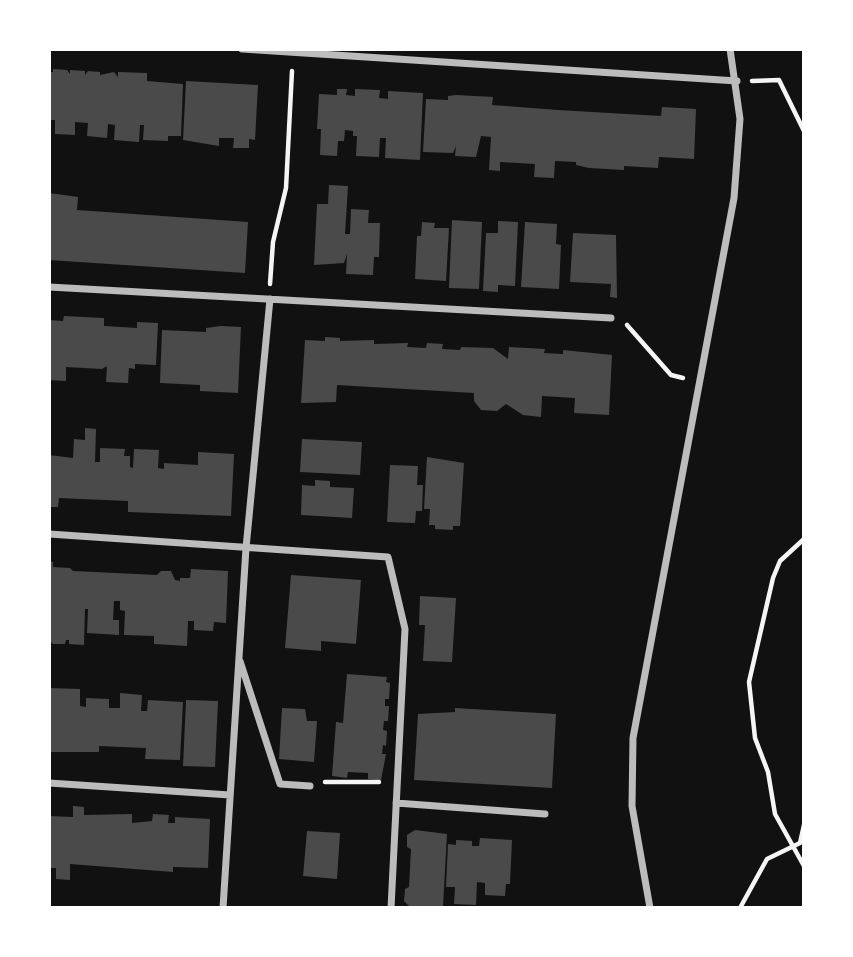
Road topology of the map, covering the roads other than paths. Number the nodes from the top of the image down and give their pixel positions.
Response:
1 (242, 49) edge
2 (730, 49) edge
3 (293, 51) edge
4 (737, 81) junction
5 (49, 287) edge
6 (270, 299) junction
7 (611, 318) road end
8 (49, 534) edge
9 (246, 548) junction
10 (239, 657) junction
11 (49, 783) edge
12 (310, 786) road end
13 (230, 794) junction
14 (396, 803) junction
15 (545, 814) dead end
16 (223, 908) edge
17 (391, 908) edge
18 (650, 908) edge

1 - 3 street
2 - 4 street
3 - 4 street
4 - 18 street
5 - 6 street
6 - 7 street
6 - 9 street
8 - 9 street
9 - 10 street
9 - 14 street
10 - 12 street
10 - 13 street
11 - 13 street
13 - 16 street
14 - 15 street
14 - 17 street

